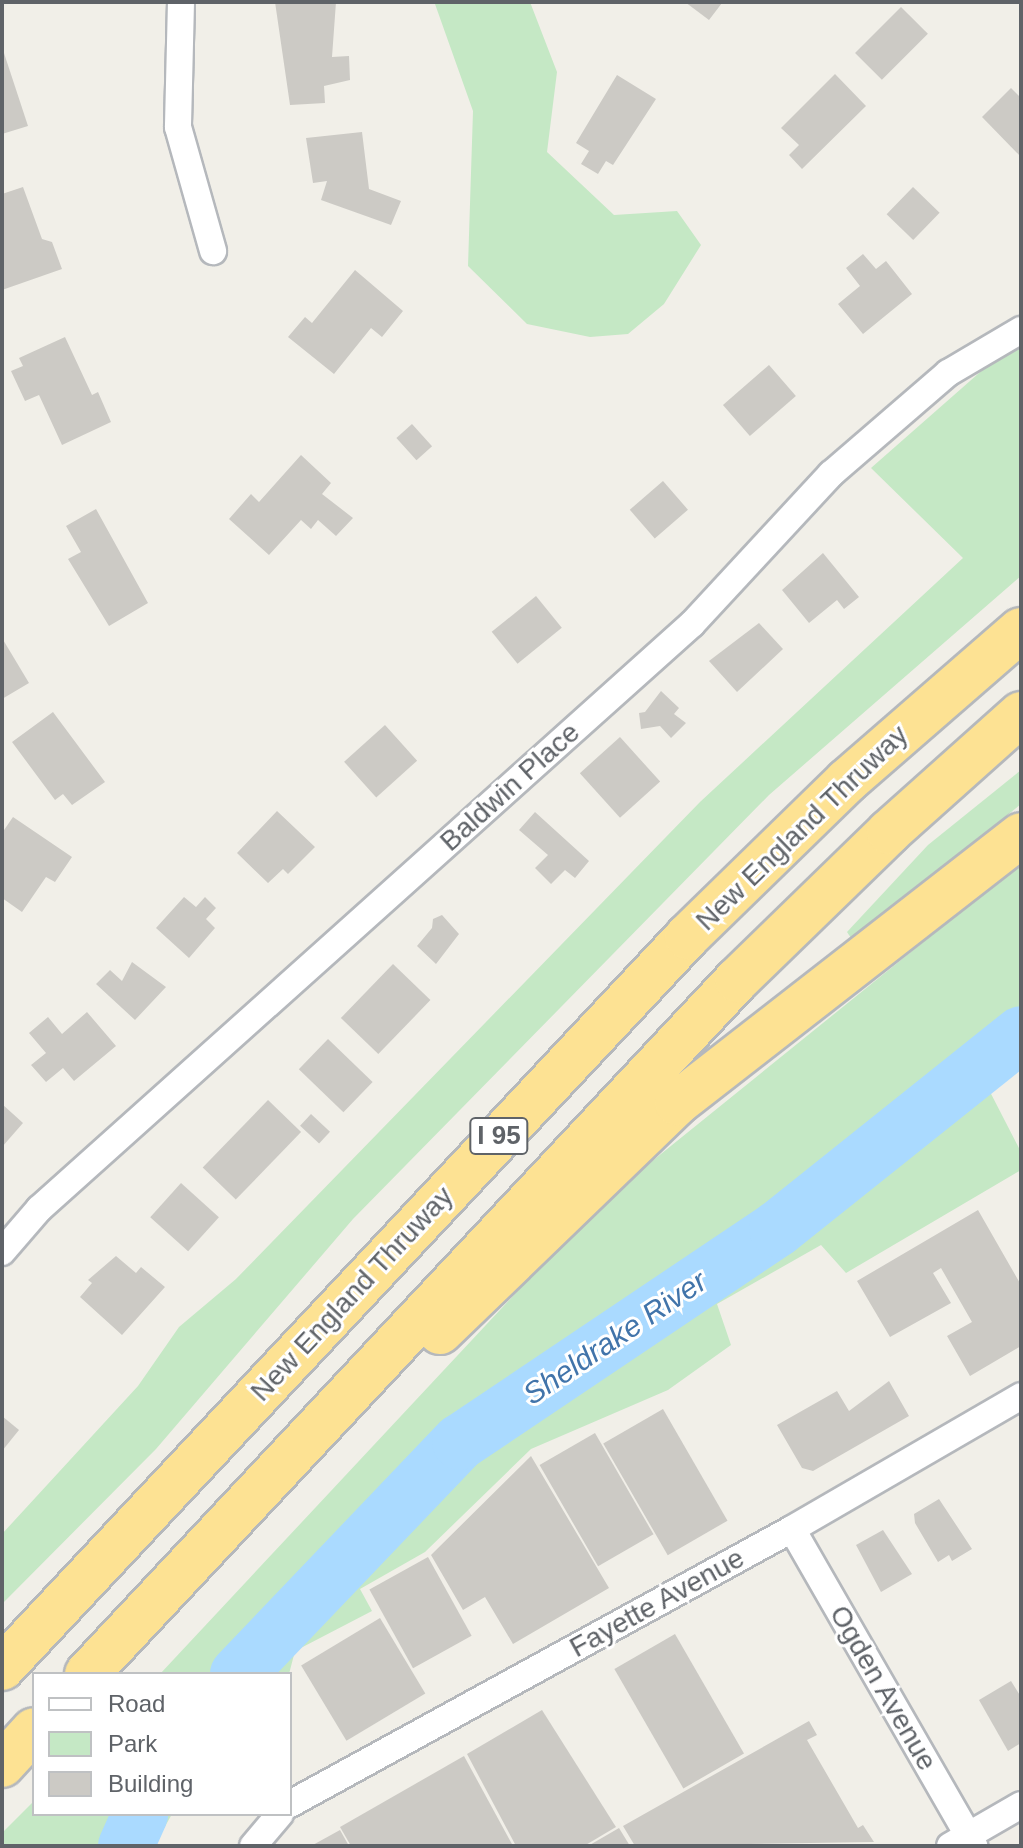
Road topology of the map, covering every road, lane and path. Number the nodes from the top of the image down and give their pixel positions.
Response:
1 (181, 2) edge
2 (213, 251) dead end
3 (1021, 330) edge
4 (1021, 630) edge
5 (1021, 714) edge
6 (1021, 835) edge
7 (2, 1252) edge
8 (1021, 1396) edge
9 (293, 1454) junction
10 (792, 1529) junction
11 (2, 1668) edge
12 (89, 1672) edge
13 (32, 1732) edge
14 (2, 1765) edge
15 (292, 1803) edge
16 (1021, 1805) edge
17 (278, 1816) edge
18 (964, 1842) edge
19 (253, 1846) edge

1 - 2 street
3 - 7 street, Baldwin Place
4 - 11 highway, New England Thruway / I 95
5 - 9 highway, I 95
6 - 9 highway
8 - 10 street, Fayette Avenue
9 - 12 highway, I 95
10 - 15 street, Fayette Avenue
10 - 18 street, Ogden Avenue
13 - 14 highway
16 - 18 street
17 - 19 street

